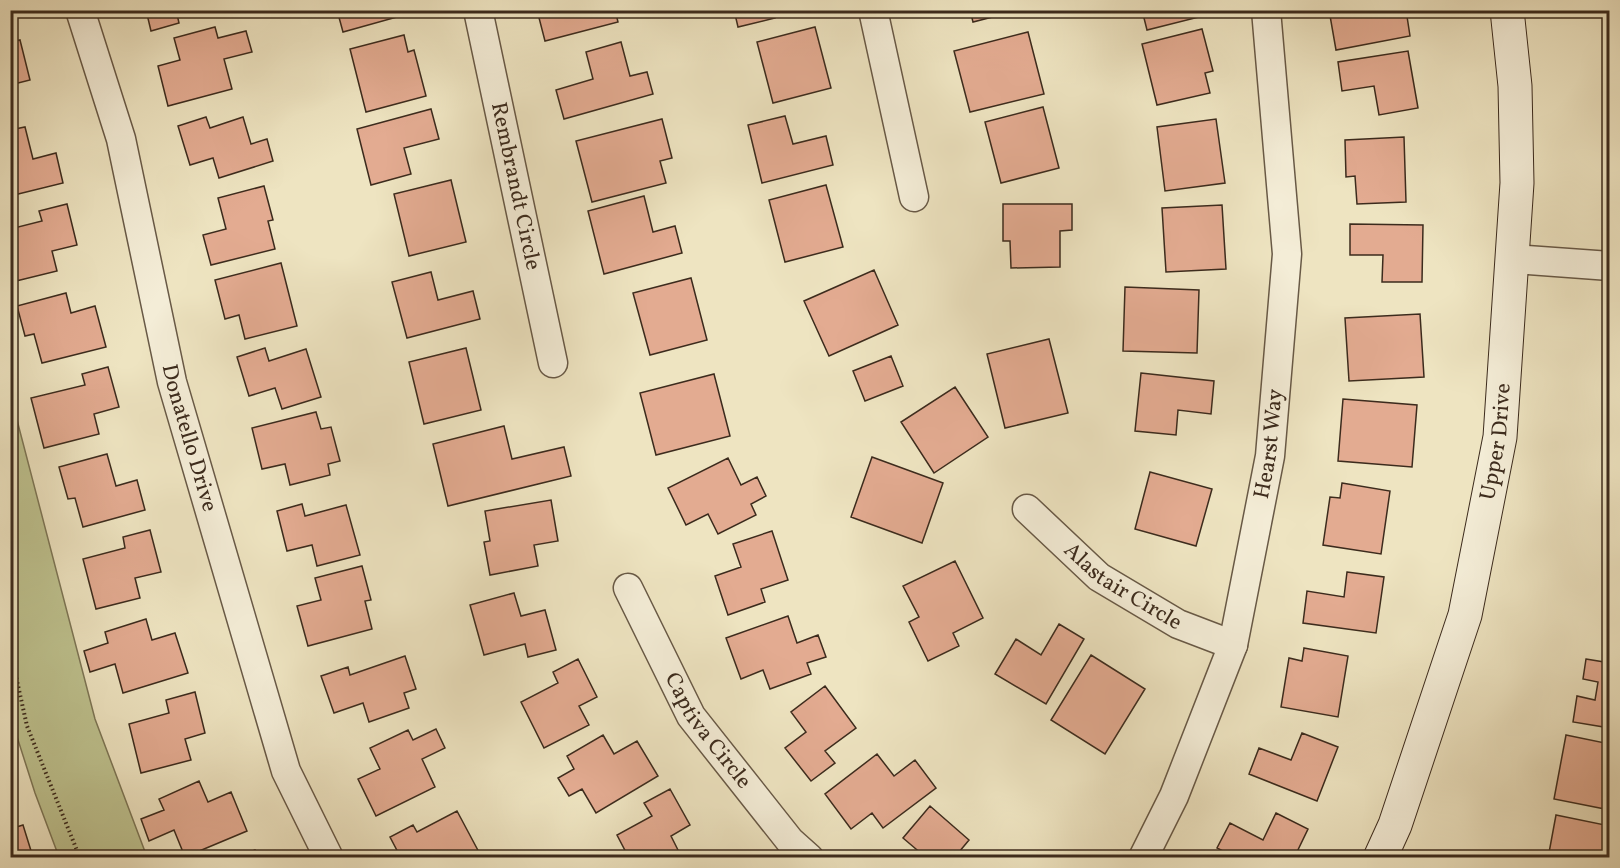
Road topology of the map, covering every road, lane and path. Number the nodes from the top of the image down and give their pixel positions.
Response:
1 (80, 10) edge
2 (478, 10) edge
3 (873, 10) edge
4 (1266, 10) edge
5 (1507, 10) edge
6 (914, 197) dead end
7 (1514, 259) junction
8 (1610, 266) edge
9 (553, 363) dead end
10 (1027, 509) dead end
11 (628, 588) dead end
12 (10, 629) edge
13 (1233, 645) junction
14 (80, 858) edge
15 (329, 858) edge
16 (809, 858) edge
17 (1143, 858) edge
18 (1380, 858) edge

1 - 15 street, Donatello Drive
2 - 9 street, Rembrandt Circle
3 - 6 street
4 - 13 street, Hearst Way
5 - 7 main road, Upper Drive
7 - 8 street
7 - 18 main road, Upper Drive
10 - 13 street, Alastair Circle
11 - 16 street, Captiva Circle
12 - 14 path
13 - 17 street, Hearst Way

